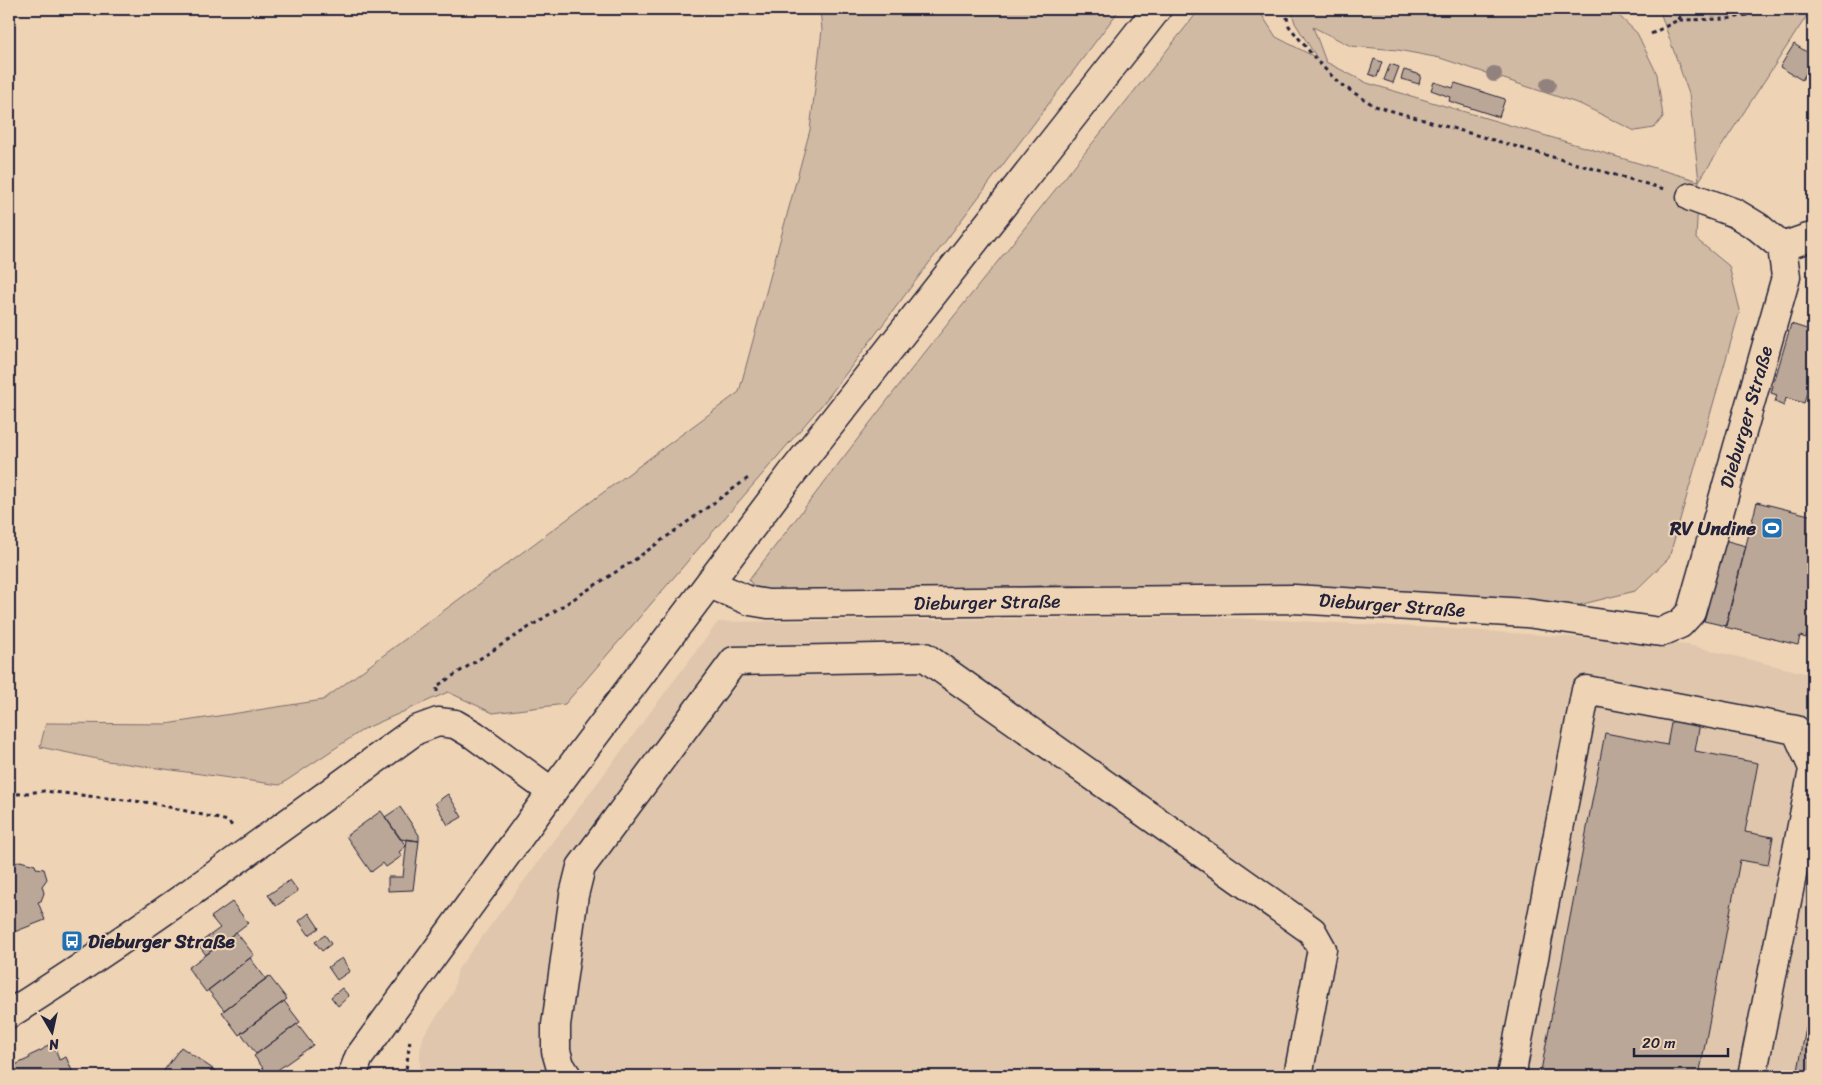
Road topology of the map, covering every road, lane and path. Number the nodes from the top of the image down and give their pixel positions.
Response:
1 (1157, 9) edge
2 (1285, 9) edge
3 (1688, 9) edge
4 (1777, 9) edge
5 (1678, 20) junction
6 (1650, 34) dead end
7 (1691, 197) joint
8 (1813, 240) edge
9 (1782, 247) junction
10 (752, 475) dead end
11 (710, 584) junction
12 (438, 722) junction
13 (1813, 769) edge
14 (552, 792) junction
15 (9, 795) edge
16 (251, 849) junction
17 (9, 1014) edge
18 (352, 1076) edge
19 (394, 1076) edge
20 (408, 1076) edge
21 (567, 1076) edge
22 (1298, 1076) edge
23 (1511, 1076) edge
24 (1752, 1076) edge

1 - 11 main road
2 - 7 path
3 - 5 path
4 - 5 path
5 - 6 path
7 - 9 main road
8 - 9 main road
9 - 11 main road, Dieburger Straße
10 - 12 path
11 - 14 main road
12 - 14 main road
12 - 16 main road
13 - 23 main road
13 - 24 main road
14 - 18 main road
15 - 16 path
16 - 17 main road
19 - 20 path
21 - 22 main road

